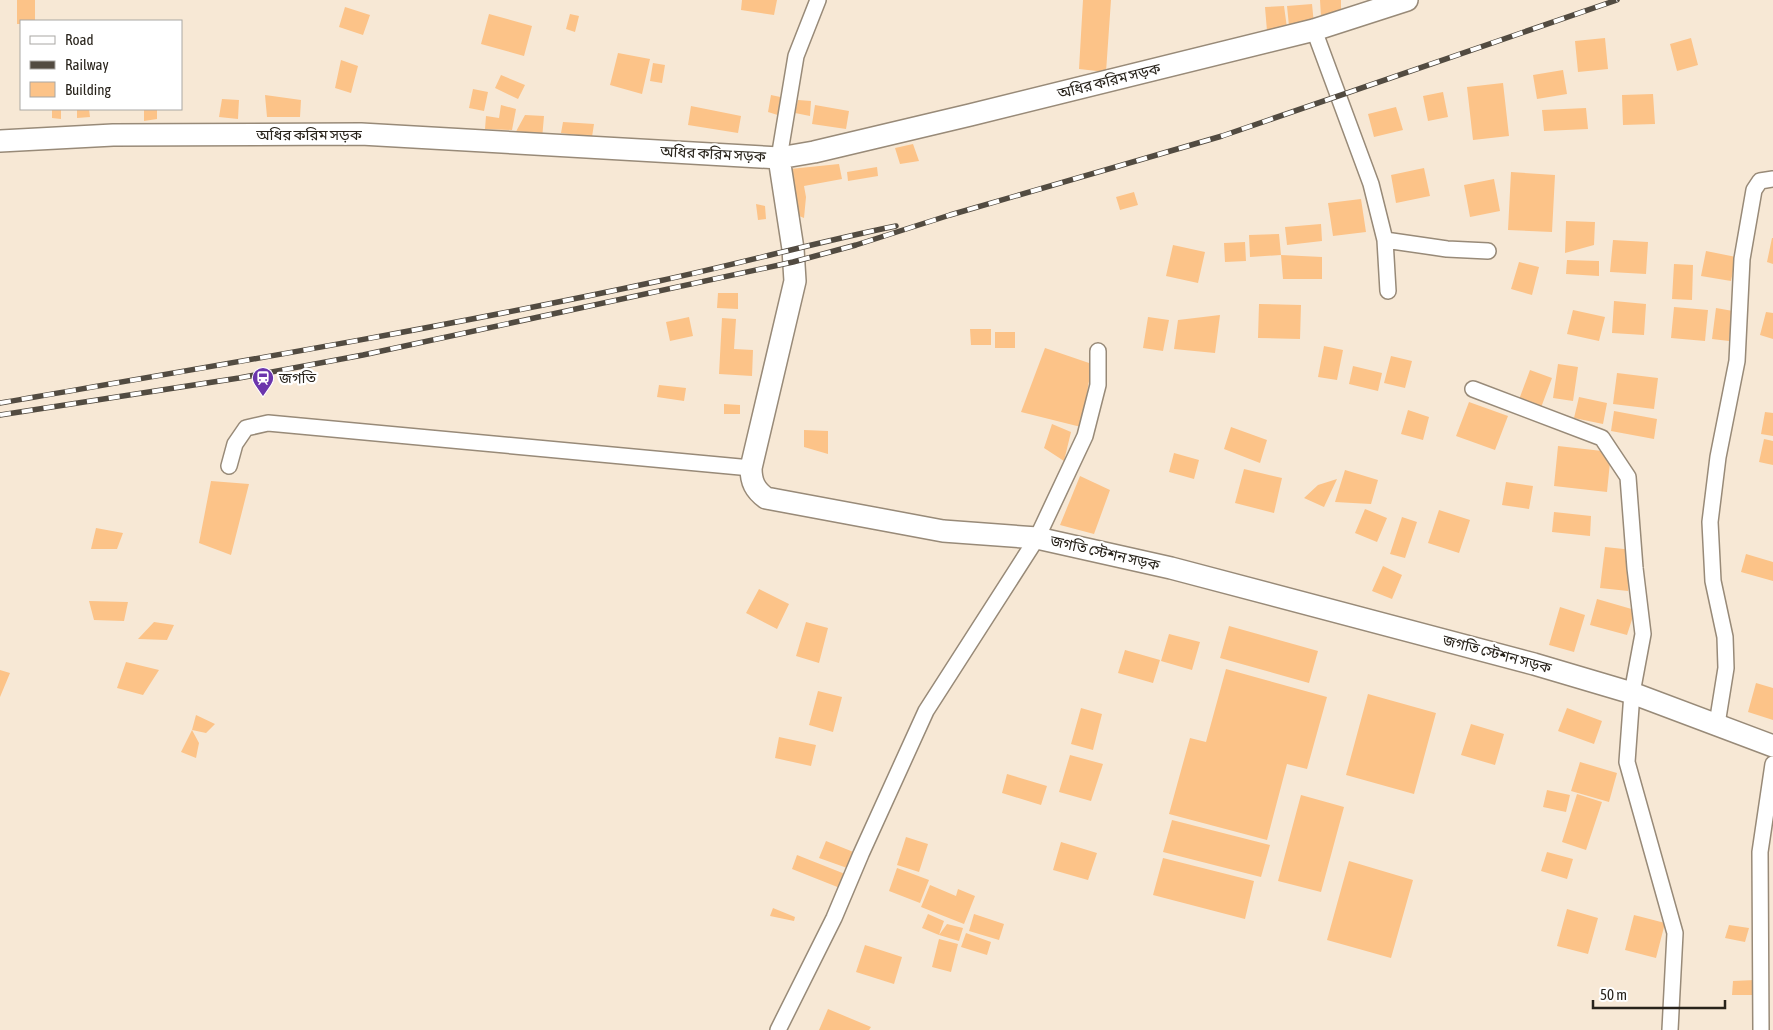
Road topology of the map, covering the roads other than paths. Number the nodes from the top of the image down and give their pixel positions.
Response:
1 (818, 0) edge
2 (1407, 0) edge
3 (1314, 30) junction
4 (0, 141) edge
5 (778, 158) junction
6 (1772, 174) edge
7 (1385, 240) junction
8 (1488, 251) dead end
9 (1388, 291) dead end
10 (1098, 351) dead end
11 (1473, 389) dead end
12 (229, 466) dead end
13 (752, 468) junction
14 (1037, 538) junction
15 (1632, 693) junction
16 (1717, 724) junction
17 (1773, 746) edge
18 (1773, 764) edge
19 (778, 1030) edge
20 (1670, 1030) edge
21 (1761, 1030) edge

1 - 5 street
2 - 3 main road, অধির করিম সড়ক
3 - 5 main road, অধির করিম সড়ক
3 - 7 street
4 - 5 main road, অধির করিম সড়ক
5 - 13 main road, জগতি স্টেশন সড়ক
6 - 16 street
7 - 8 street
7 - 9 street
10 - 14 street
11 - 15 street
12 - 13 street
13 - 14 main road, জগতি স্টেশন সড়ক
14 - 15 main road, জগতি স্টেশন সড়ক
14 - 19 street
15 - 16 main road, জগতি স্টেশন সড়ক
15 - 20 street
16 - 17 main road, জগতি স্টেশন সড়ক
18 - 21 street

